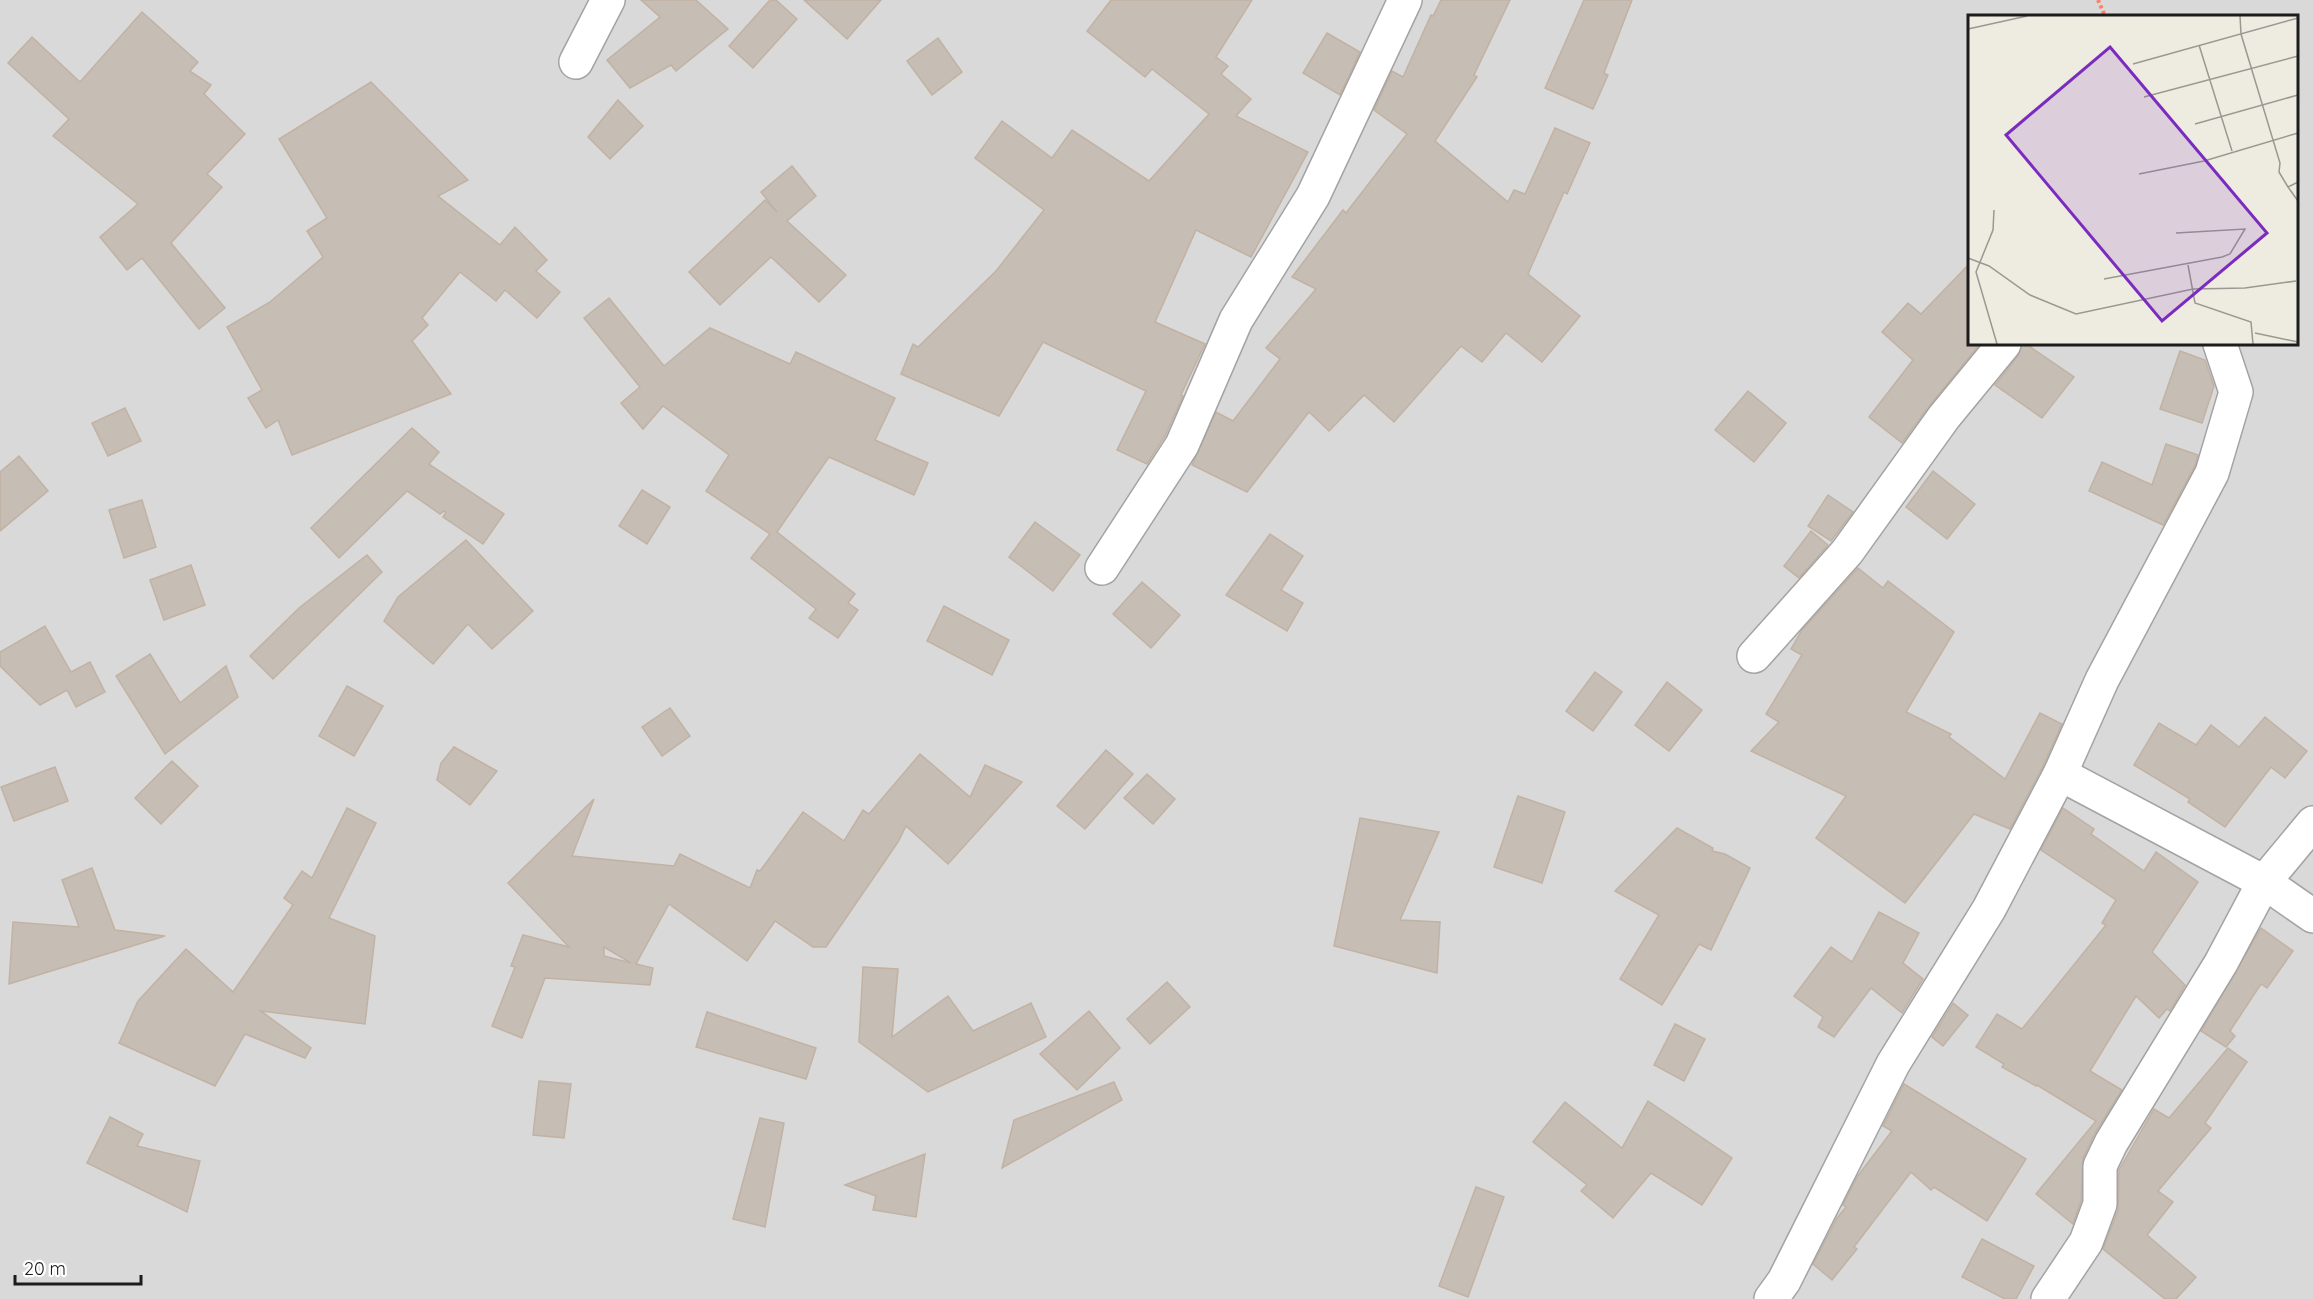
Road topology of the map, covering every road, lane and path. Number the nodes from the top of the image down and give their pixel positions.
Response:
1 (608, 0) edge
2 (1405, 0) edge
3 (2098, 0) edge
4 (2105, 15) edge
5 (576, 62) dead end
6 (2003, 345) edge
7 (2220, 345) edge
8 (1102, 568) dead end
9 (1754, 656) dead end
10 (2060, 774) junction
11 (2313, 823) edge
12 (2264, 882) junction
13 (2313, 916) edge
14 (1771, 1299) edge
15 (2048, 1299) edge

1 - 5 street
2 - 8 street
3 - 4 path
6 - 9 street
7 - 10 street
10 - 12 street
10 - 14 street
11 - 12 street
12 - 13 street
12 - 15 street

